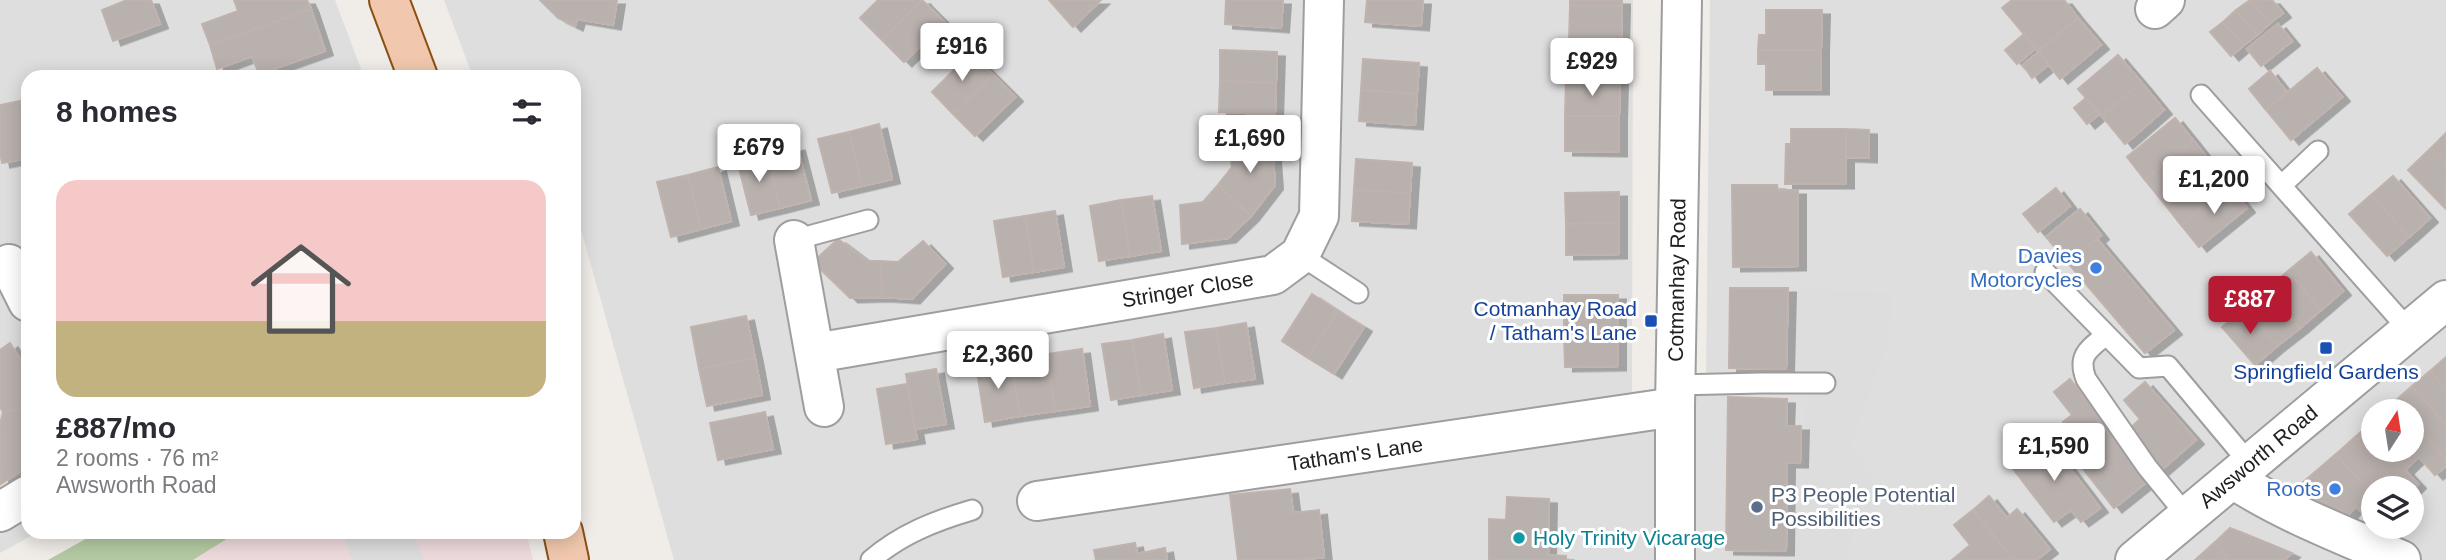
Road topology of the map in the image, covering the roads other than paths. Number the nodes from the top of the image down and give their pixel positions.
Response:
1 (389, 0) edge
2 (1324, 0) edge
3 (1682, 0) edge
4 (415, 70) edge
5 (2201, 95) dead end
6 (2318, 151) dead end
7 (2282, 184) junction
8 (867, 220) dead end
9 (794, 240) joint
10 (1300, 255) junction
11 (12, 263) edge
12 (2045, 272) dead end
13 (21, 285) edge
14 (1358, 293) dead end
15 (2446, 300) edge
16 (2409, 330) junction
17 (2106, 335) junction
18 (815, 353) junction
19 (1825, 383) dead end
20 (1675, 396) junction
21 (824, 408) dead end
22 (2242, 472) junction
23 (21, 499) edge
24 (1037, 501) dead end
25 (972, 510) dead end
26 (0, 512) edge
27 (2187, 516) junction
28 (564, 539) edge
29 (569, 560) edge
30 (872, 560) edge
31 (1675, 560) edge
32 (2135, 560) edge
33 (2401, 560) edge

1 - 4 main road
2 - 10 street, Stringer Close
3 - 20 street, Cotmanhay Road
5 - 7 lane
6 - 7 lane
7 - 16 lane
8 - 9 lane
9 - 18 street
10 - 14 lane
10 - 18 street, Stringer Close
11 - 13 street
12 - 17 lane
15 - 16 street, Awsworth Road
16 - 22 street, Awsworth Road
17 - 22 lane
17 - 27 lane
18 - 21 street
19 - 20 lane
20 - 24 street, Tatham's Lane
20 - 31 street, Cotmanhay Road
22 - 27 street, Awsworth Road
22 - 33 street
23 - 26 street
25 - 30 lane
27 - 32 street, Awsworth Road
28 - 29 main road

